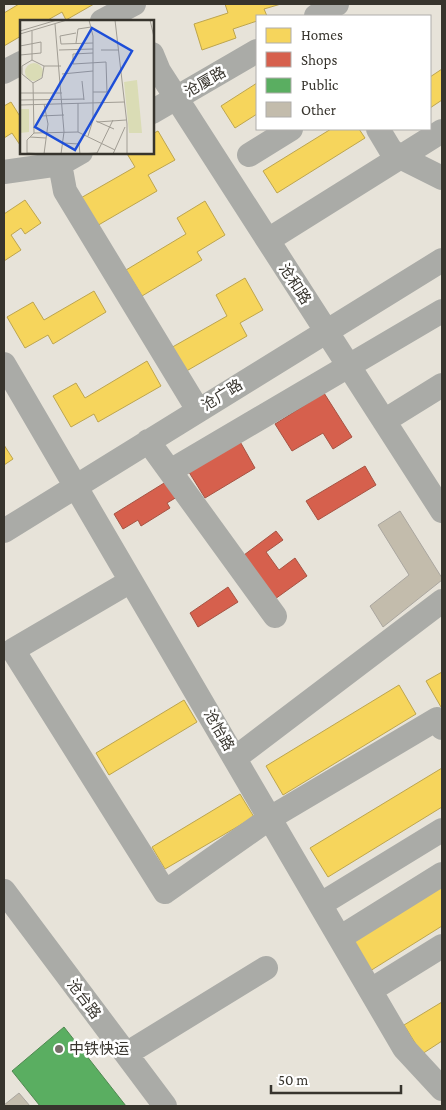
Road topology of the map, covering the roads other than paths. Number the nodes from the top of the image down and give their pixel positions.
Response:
1 (134, 4) edge
2 (104, 20) edge
3 (140, 20) edge
4 (256, 52) edge
5 (154, 59) edge
6 (20, 64) edge
7 (4, 72) edge
8 (176, 98) junction
9 (154, 111) edge
10 (289, 130) edge
11 (379, 130) edge
12 (442, 131) edge
13 (78, 154) edge
14 (249, 155) dead end
15 (400, 157) junction
16 (60, 164) junction
17 (4, 172) edge
18 (442, 178) edge
19 (268, 240) junction
20 (442, 260) edge
21 (442, 311) edge
22 (326, 331) junction
23 (4, 364) edge
24 (349, 366) junction
25 (442, 386) edge
26 (198, 410) junction
27 (384, 421) junction
28 (148, 441) junction
29 (170, 471) junction
30 (75, 486) junction
31 (442, 511) edge
32 (4, 531) edge
33 (131, 581) junction
34 (442, 602) edge
35 (275, 616) dead end
36 (442, 728) edge
37 (235, 758) junction
38 (270, 818) junction
39 (442, 830) edge
40 (442, 874) edge
41 (4, 891) edge
42 (321, 904) junction
43 (340, 937) junction
44 (442, 946) edge
45 (266, 968) dead end
46 (371, 990) junction
47 (126, 1054) junction
48 (442, 1089) edge
49 (165, 1106) edge

1 - 2 street
1 - 3 street
4 - 8 street, 沧厦路
5 - 8 street, 沧和路
6 - 7 street
8 - 9 street, 沧厦路
8 - 19 street, 沧和路
10 - 14 street
11 - 15 street
12 - 15 street
13 - 16 street
15 - 18 street
15 - 19 street
16 - 17 street
16 - 26 street
19 - 22 street, 沧和路
20 - 22 street, 沧广路
21 - 24 street
22 - 24 street, 沧和路
22 - 26 street, 沧广路
23 - 30 street, 沧怡路
24 - 27 street, 沧和路
24 - 29 street
25 - 27 street
26 - 28 street, 沧广路
27 - 31 street, 沧和路
28 - 29 street
28 - 30 street, 沧广路
29 - 35 street
30 - 32 street, 沧广路
30 - 33 street, 沧怡路
33 - 37 street, 沧怡路
33 - 38 street
34 - 37 street
36 - 38 street
37 - 38 street, 沧怡路
38 - 42 street, 沧怡路
39 - 42 street
40 - 43 street
41 - 47 street, 沧台路
42 - 43 street, 沧怡路
43 - 46 street, 沧怡路
44 - 46 street
45 - 47 street
46 - 48 street, 沧怡路
47 - 49 street, 沧台路

